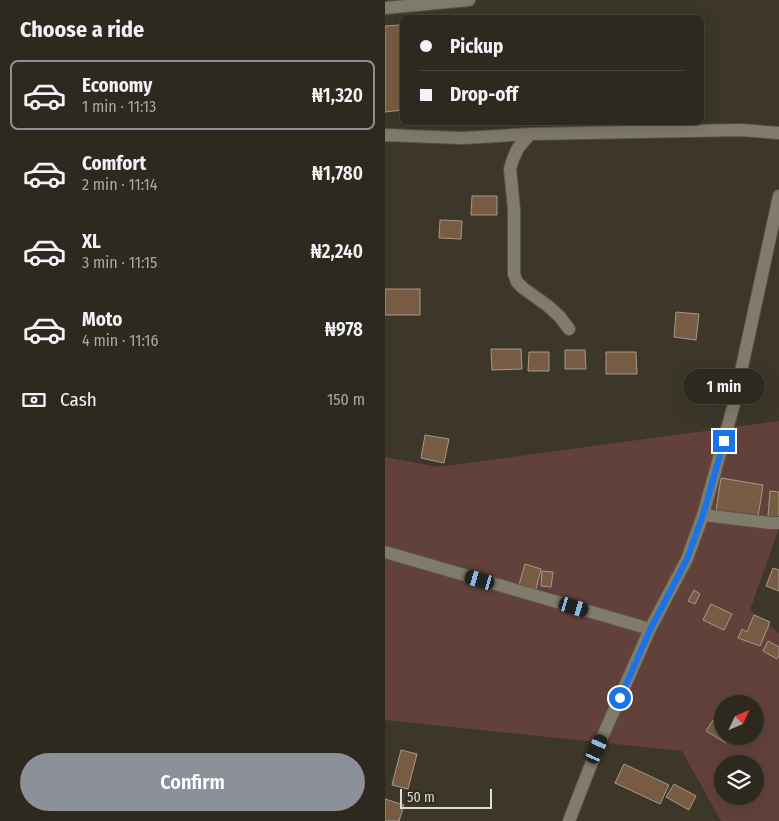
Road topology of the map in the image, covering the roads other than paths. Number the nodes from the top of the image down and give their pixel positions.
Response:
1 (469, 0) edge
2 (385, 8) edge
3 (779, 133) edge
4 (530, 134) junction
5 (385, 135) edge
6 (779, 196) edge
7 (569, 329) dead end
8 (703, 515) junction
9 (779, 523) edge
10 (385, 552) edge
11 (650, 630) junction
12 (569, 821) edge

1 - 2 street
3 - 4 street
4 - 5 street
4 - 7 street
6 - 8 street
8 - 9 street
8 - 11 street
10 - 11 street
11 - 12 street

